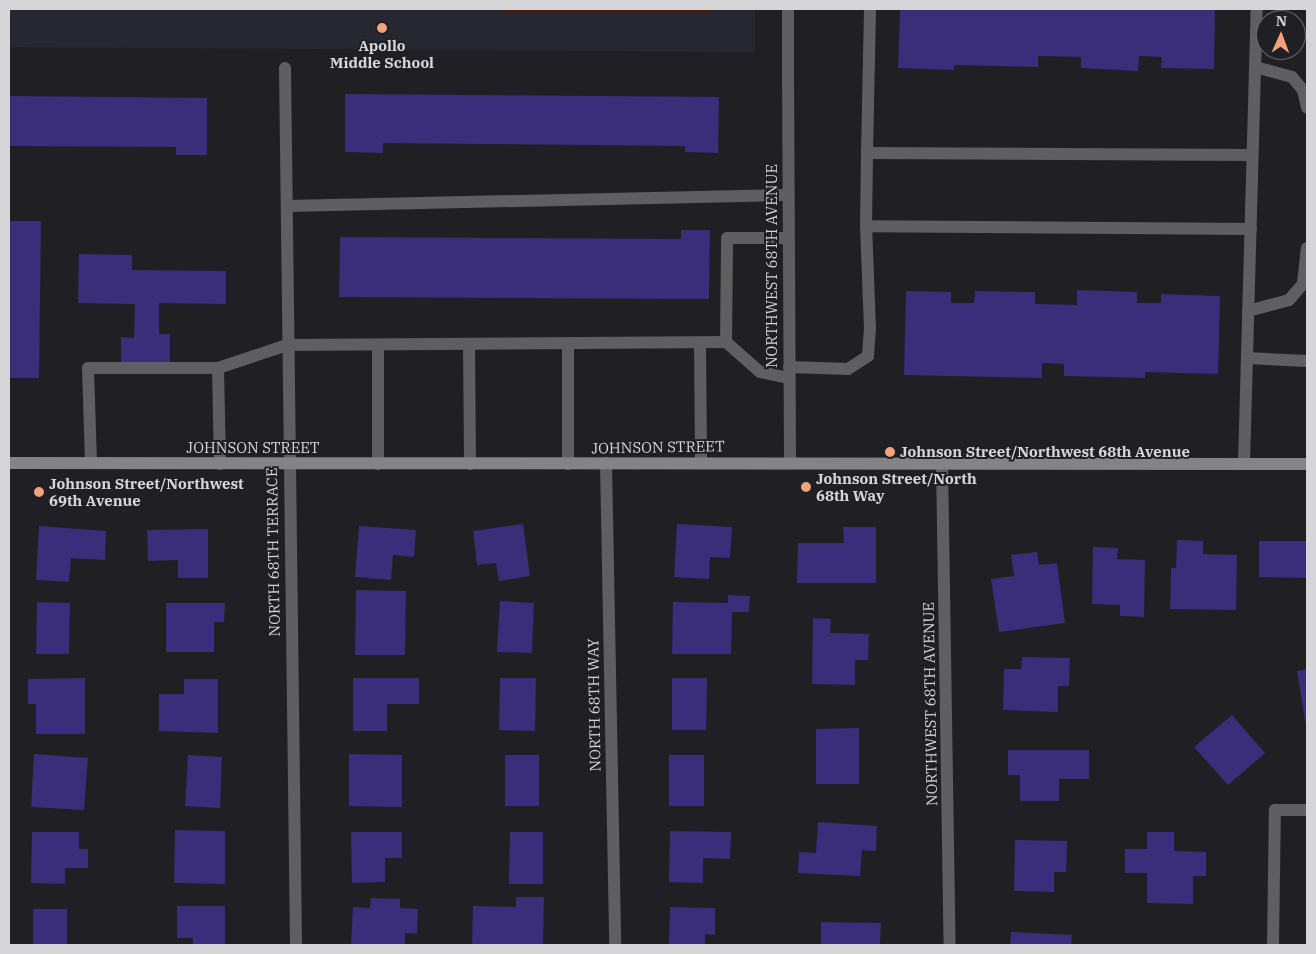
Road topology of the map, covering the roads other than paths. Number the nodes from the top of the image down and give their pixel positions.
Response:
1 (788, 9) edge
2 (870, 9) edge
3 (1257, 9) edge
4 (1255, 67) junction
5 (285, 68) dead end
6 (1307, 108) edge
7 (867, 153) junction
8 (1252, 154) junction
9 (787, 195) junction
10 (287, 206) junction
11 (866, 226) junction
12 (1251, 230) junction
13 (788, 238) junction
14 (1307, 248) edge
15 (1248, 311) junction
16 (726, 342) junction
17 (700, 343) junction
18 (469, 344) junction
19 (568, 344) junction
20 (287, 345) junction
21 (378, 345) junction
22 (1247, 358) junction
23 (1307, 361) edge
24 (218, 368) junction
25 (789, 373) junction
26 (9, 462) edge
27 (701, 462) junction
28 (790, 462) junction
29 (942, 462) junction
30 (91, 463) junction
31 (606, 463) junction
32 (220, 464) junction
33 (378, 464) junction
34 (470, 464) junction
35 (568, 464) junction
36 (1244, 464) junction
37 (1307, 464) edge
38 (288, 465) junction
39 (1307, 810) edge
40 (296, 945) edge
41 (615, 945) edge
42 (950, 945) edge
43 (1273, 945) edge

1 - 9 street, NORTHWEST 68TH AVENUE
2 - 7 street
3 - 4 street
4 - 6 street
4 - 8 street
5 - 10 street, NORTH 68TH TERRACE
7 - 8 street
7 - 11 street
8 - 12 street
9 - 10 street
9 - 13 street, NORTHWEST 68TH AVENUE
10 - 20 street, NORTH 68TH TERRACE
11 - 12 street
11 - 25 street
12 - 15 street
13 - 16 street
13 - 25 street, NORTHWEST 68TH AVENUE
14 - 15 street
15 - 22 street
16 - 17 street
16 - 25 street
17 - 19 street
17 - 27 street
18 - 19 street
18 - 21 street
18 - 34 street
19 - 35 street
20 - 21 street
20 - 24 street
20 - 38 street, NORTH 68TH TERRACE
21 - 33 street
22 - 23 street
22 - 36 street
24 - 30 street
24 - 32 street
25 - 28 street, NORTHWEST 68TH AVENUE
26 - 30 street, JOHNSON STREET
27 - 28 street, JOHNSON STREET
27 - 31 street, JOHNSON STREET
28 - 29 street, JOHNSON STREET
29 - 36 street, JOHNSON STREET
29 - 42 street, NORTHWEST 68TH AVENUE
30 - 32 street, JOHNSON STREET
31 - 35 street, JOHNSON STREET
31 - 41 street, NORTH 68TH WAY
32 - 38 street, JOHNSON STREET
33 - 34 street, JOHNSON STREET
33 - 38 street, JOHNSON STREET
34 - 35 street, JOHNSON STREET
36 - 37 street, JOHNSON STREET
38 - 40 street, NORTH 68TH TERRACE
39 - 43 street

